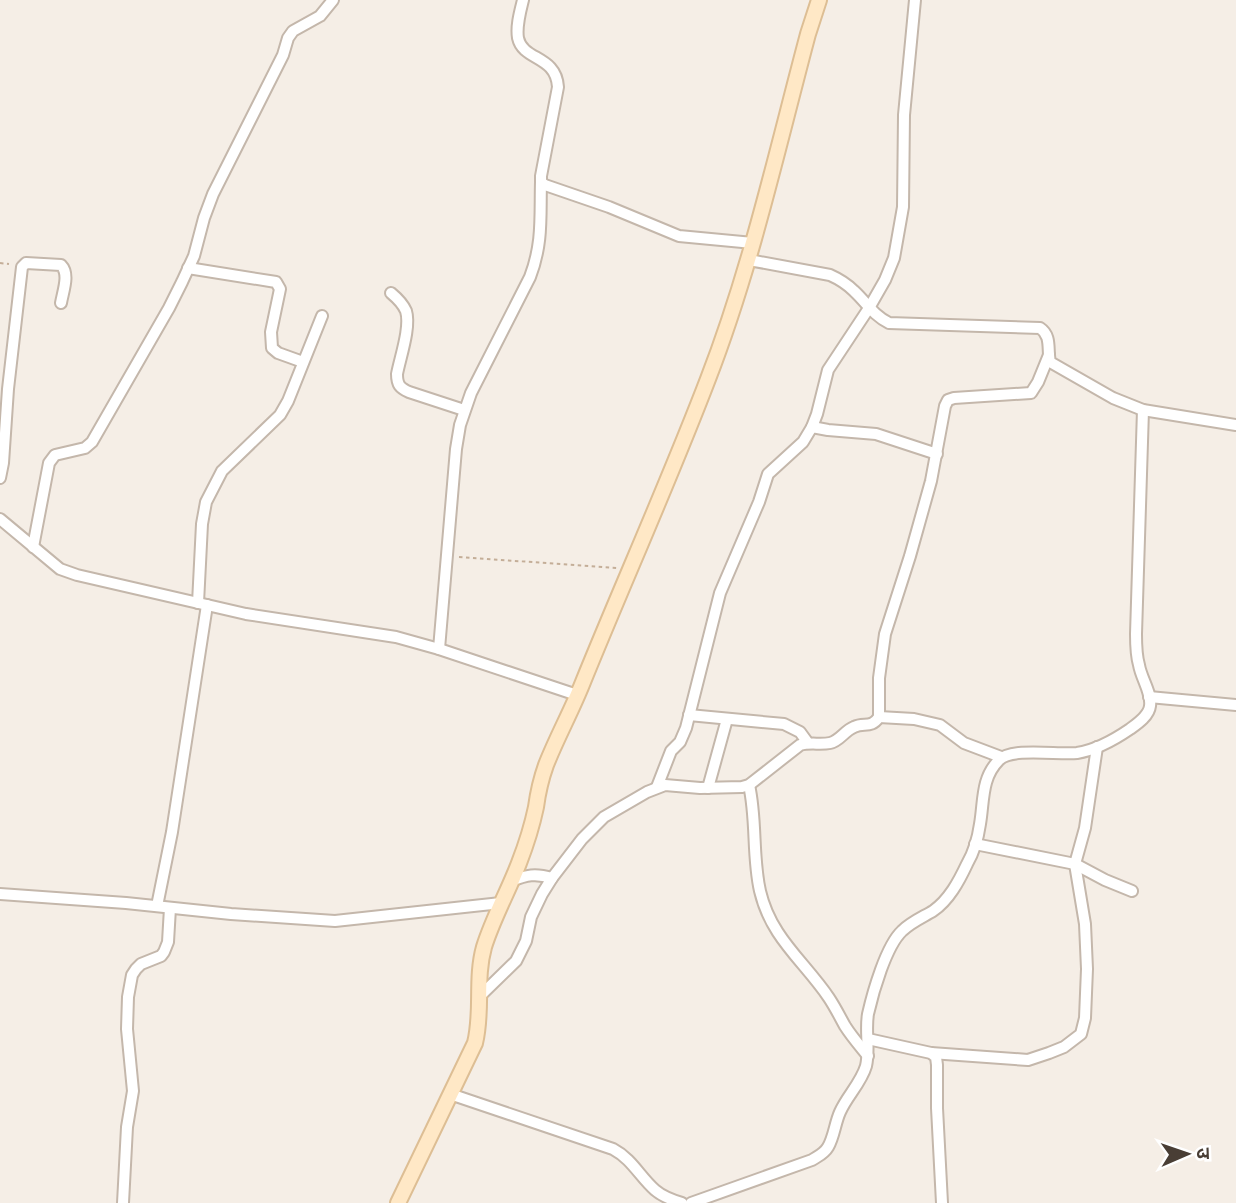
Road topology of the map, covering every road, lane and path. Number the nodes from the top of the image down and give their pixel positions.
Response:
1 (333, 0) edge
2 (523, 0) edge
3 (819, 0) edge
4 (915, 0) edge
5 (541, 182) junction
6 (753, 243) junction
7 (749, 260) junction
8 (188, 268) junction
9 (391, 293) dead end
10 (61, 303) dead end
11 (869, 308) junction
12 (322, 316) dead end
13 (1049, 355) junction
14 (303, 362) junction
15 (464, 410) junction
16 (1143, 410) junction
17 (1236, 425) edge
18 (812, 427) junction
19 (936, 454) junction
20 (0, 478) edge
21 (0, 519) edge
22 (33, 547) junction
23 (447, 556) junction
24 (629, 568) junction
25 (203, 604) junction
26 (439, 649) junction
27 (578, 695) junction
28 (1149, 697) junction
29 (1236, 705) edge
30 (689, 715) junction
31 (880, 717) junction
32 (727, 719) junction
33 (808, 743) junction
34 (1097, 747) junction
35 (1001, 757) junction
36 (749, 785) junction
37 (657, 787) junction
38 (708, 788) junction
39 (975, 844) junction
40 (1075, 864) junction
41 (552, 878) junction
42 (511, 881) junction
43 (1132, 891) dead end
44 (0, 894) edge
45 (502, 903) junction
46 (157, 906) junction
47 (170, 908) junction
48 (480, 997) junction
49 (868, 1039) junction
50 (930, 1053) junction
51 (868, 1056) junction
52 (450, 1094) junction
53 (123, 1203) edge
54 (398, 1203) edge
55 (682, 1203) edge
56 (691, 1203) edge
57 (942, 1203) edge

1 - 8 street
2 - 5 street
3 - 6 street
4 - 11 street
5 - 6 street
5 - 15 street
6 - 7 street
7 - 11 street
7 - 24 street
8 - 14 street
8 - 22 street
9 - 15 street
10 - 20 street
11 - 13 street
11 - 18 street
12 - 14 street
13 - 16 street
13 - 19 street
14 - 25 street
15 - 23 street
16 - 17 street
16 - 28 street
18 - 19 street
18 - 30 street
19 - 31 street
21 - 22 street
22 - 25 street
23 - 24 path
23 - 26 street
24 - 27 street
25 - 26 street
25 - 46 street
26 - 27 street
27 - 42 street
28 - 29 street
28 - 34 street
30 - 32 street
30 - 37 street
31 - 33 street
31 - 35 street
32 - 33 street
32 - 38 street
33 - 36 street
34 - 35 street
34 - 40 street
35 - 39 street
36 - 38 street
36 - 51 street
37 - 38 street
37 - 41 street
39 - 40 street
39 - 49 street
40 - 43 street
40 - 50 street
41 - 42 street
41 - 48 street
42 - 45 street
44 - 46 street
45 - 47 street
45 - 48 street
46 - 47 street
47 - 53 street
48 - 52 street
49 - 50 street
49 - 51 street
50 - 57 street
51 - 56 street
52 - 54 street
52 - 55 street

